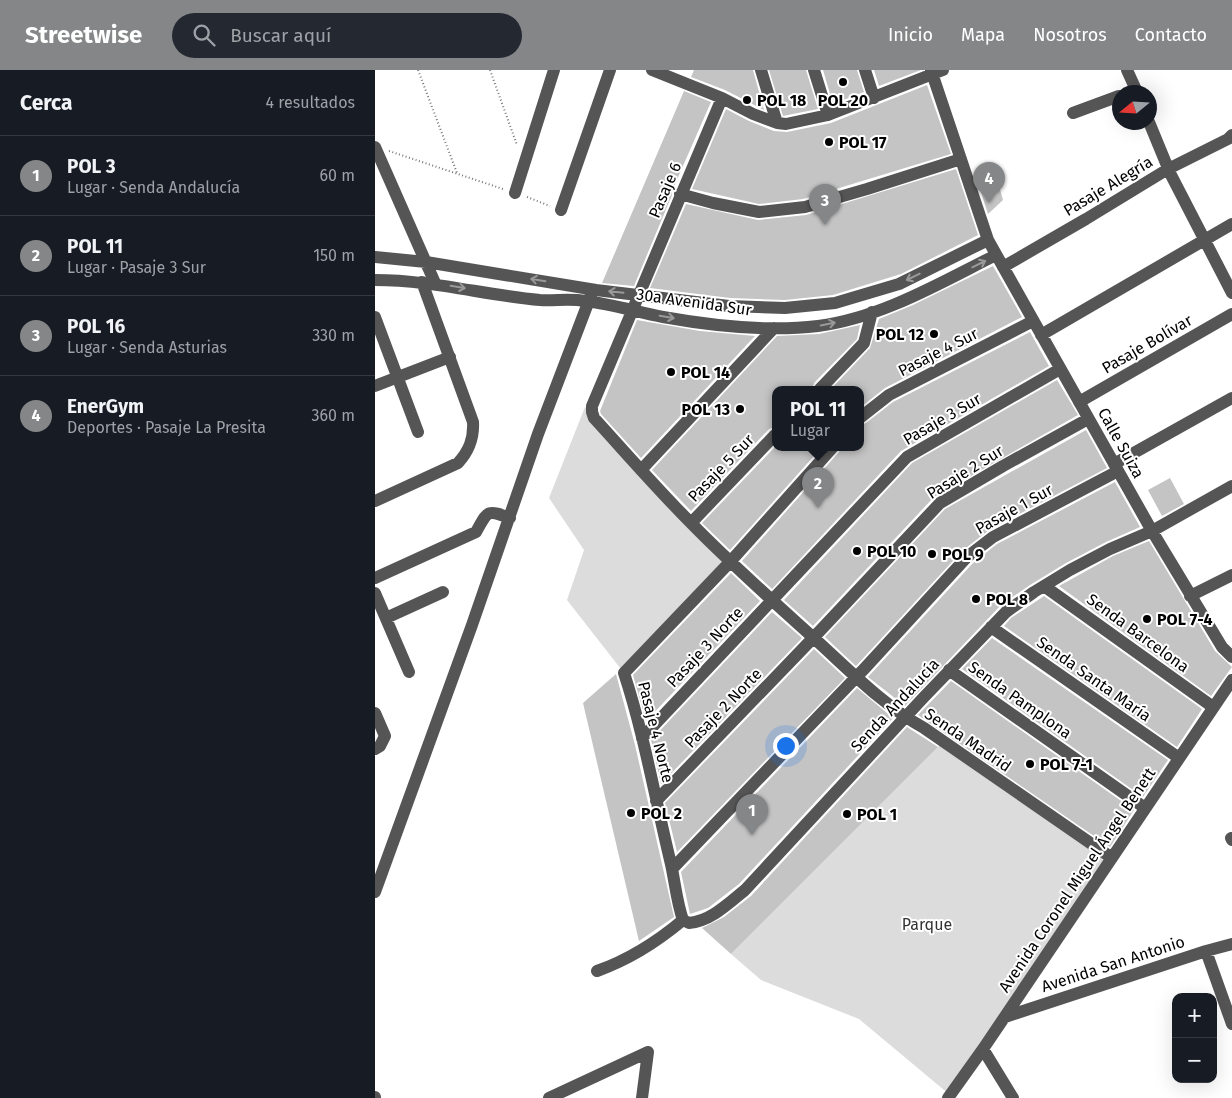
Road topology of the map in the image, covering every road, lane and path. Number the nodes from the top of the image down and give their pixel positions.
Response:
1 (418, 70) edge
2 (490, 70) edge
3 (554, 70) edge
4 (610, 70) edge
5 (652, 70) edge
6 (761, 70) edge
7 (814, 70) edge
8 (865, 70) edge
9 (1127, 70) edge
10 (935, 72) edge
11 (1131, 85) edge
12 (722, 98) junction
13 (874, 98) junction
14 (1112, 99) edge
15 (1073, 113) dead end
16 (828, 115) junction
17 (777, 123) junction
18 (1152, 130) edge
19 (1232, 135) edge
20 (517, 145) dead end
21 (381, 149) edge
22 (961, 159) junction
23 (1167, 169) junction
24 (458, 174) junction
25 (515, 193) junction
26 (680, 194) junction
27 (561, 210) joint
28 (1232, 224) edge
29 (1204, 239) junction
30 (988, 240) junction
31 (375, 257) edge
32 (1000, 261) junction
33 (427, 262) junction
34 (375, 280) edge
35 (421, 282) junction
36 (435, 284) junction
37 (1232, 293) edge
38 (591, 295) junction
39 (639, 295) junction
40 (806, 306) junction
41 (631, 310) junction
42 (872, 312) junction
43 (1232, 314) edge
44 (375, 317) edge
45 (1033, 321) junction
46 (806, 326) junction
47 (775, 328) junction
48 (1041, 335) junction
49 (449, 357) junction
50 (1060, 369) junction
51 (397, 377) junction
52 (375, 386) edge
53 (823, 386) edge
54 (1232, 398) edge
55 (1079, 402) junction
56 (864, 416) edge
57 (1088, 419) junction
58 (418, 432) dead end
59 (772, 438) edge
60 (829, 451) edge
61 (1116, 468) junction
62 (641, 470) junction
63 (1232, 486) edge
64 (375, 501) edge
65 (510, 518) junction
66 (691, 523) junction
67 (1151, 531) junction
68 (730, 562) junction
69 (1232, 575) edge
70 (375, 577) edge
71 (1045, 586) junction
72 (443, 592) dead end
73 (375, 593) edge
74 (1190, 596) junction
75 (771, 601) junction
76 (386, 618) junction
77 (991, 627) junction
78 (813, 638) junction
79 (1232, 657) edge
80 (949, 670) junction
81 (409, 672) dead end
82 (856, 677) junction
83 (1232, 680) edge
84 (1213, 707) junction
85 (375, 714) edge
86 (905, 717) junction
87 (642, 738) junction
88 (375, 749) edge
89 (1179, 758) junction
90 (656, 801) junction
91 (1145, 808) junction
92 (1111, 858) junction
93 (672, 870) junction
94 (375, 892) edge
95 (683, 920) junction
96 (1232, 944) edge
97 (1205, 951) junction
98 (597, 971) dead end
99 (1005, 1016) junction
100 (1232, 1024) edge
101 (983, 1049) junction
102 (549, 1098) edge
103 (642, 1098) edge
104 (948, 1098) edge
105 (1013, 1098) edge

1 - 24 path
2 - 20 path
3 - 25 street
4 - 27 street
5 - 12 street
6 - 17 street
7 - 16 street
8 - 13 street
9 - 11 street
10 - 13 street
10 - 22 street, Calle Suiza
12 - 17 street
12 - 26 street, Pasaje 6
13 - 16 street
14 - 15 street
16 - 17 street
18 - 23 street
19 - 23 street, Pasaje Alegría
21 - 24 path
21 - 33 street
22 - 26 street
22 - 30 street, Calle Suiza
23 - 29 street
23 - 32 street, Pasaje Alegría
24 - 25 path
25 - 27 path
26 - 39 street, Pasaje 6
28 - 29 street
29 - 37 street
29 - 48 street
30 - 32 street, Calle Suiza
30 -> 40 street, 30a Avenida Sur
31 - 33 street, 30a Avenida Sur
42 -> 32 street, 30a Avenida Sur
32 - 45 street, Calle Suiza
33 - 36 street
38 -> 33 street, 30a Avenida Sur
34 - 35 street, 30a Avenida Sur
35 - 36 street, 30a Avenida Sur
35 - 49 street
36 -> 38 street, 30a Avenida Sur
39 -> 38 street, 30a Avenida Sur
38 - 41 street, 30a Avenida Sur
38 - 65 street
39 - 40 street, 30a Avenida Sur
39 - 41 street, Pasaje 6
40 - 46 street
41 -> 47 street, 30a Avenida Sur
41 - 62 street, Pasaje 6
46 -> 42 street, 30a Avenida Sur
42 - 53 street
43 - 55 street, Pasaje Bolívar
44 - 51 street
45 - 48 street, Calle Suiza
45 - 56 street, Pasaje 4 Sur
46 - 47 street, 30a Avenida Sur
47 - 62 street
48 - 50 street, Calle Suiza
49 - 51 street
49 - 64 street
50 - 55 street, Calle Suiza
50 - 75 street, Pasaje 3 Sur
51 - 52 street
51 - 58 street
54 - 61 street, Pasaje 1 Sur
55 - 57 street, Calle Suiza
57 - 61 street, Calle Suiza
57 - 78 street, Pasaje 2 Sur
59 - 66 street, Pasaje 5 Sur
60 - 68 street
61 - 67 street, Calle Suiza
61 - 82 street, Pasaje 1 Sur
62 - 66 street, Senda Madrid
63 - 67 street, Senda Andalucía
65 - 70 street
65 - 94 street
66 - 68 street, Senda Madrid
67 - 71 street, Senda Andalucía
67 - 74 street, Calle Suiza
68 - 75 street, Senda Madrid
68 - 87 street, Pasaje 4 Norte
69 - 74 street
71 - 77 street, Senda Andalucía
71 - 84 street, Senda Barcelona
72 - 76 street
73 - 76 street
74 - 79 street, Calle Suiza
75 - 78 street, Senda Madrid
75 - 87 street, Pasaje 3 Norte
76 - 81 street
77 - 80 street, Senda Andalucía
77 - 89 street, Senda Santa María
78 - 82 street, Senda Madrid
78 - 90 street, Pasaje 2 Norte
80 - 86 street, Senda Andalucía
80 - 91 street, Senda Pamplona
82 - 86 street, Senda Madrid
82 - 93 street, Pasaje 1 Sur
83 - 84 street, Avenida Coronel Miguel Ángel Benett
84 - 89 street, Avenida Coronel Miguel Ángel Benett
85 - 88 street
86 - 92 street, Senda Madrid
86 - 95 street, Senda Andalucía
87 - 90 street, Pasaje 4 Norte
89 - 91 street, Avenida Coronel Miguel Ángel Benett
90 - 93 street, Pasaje 4 Norte
91 - 92 street, Avenida Coronel Miguel Ángel Benett
92 - 99 street, Avenida Coronel Miguel Ángel Benett
93 - 95 street, Pasaje 4 Norte
95 - 98 street
96 - 97 street, Avenida San Antonio
97 - 99 street, Avenida San Antonio
97 - 100 street
99 - 101 street, Avenida Coronel Miguel Ángel Benett
101 - 104 street, Avenida Coronel Miguel Ángel Benett
101 - 105 street
102 - 103 street

